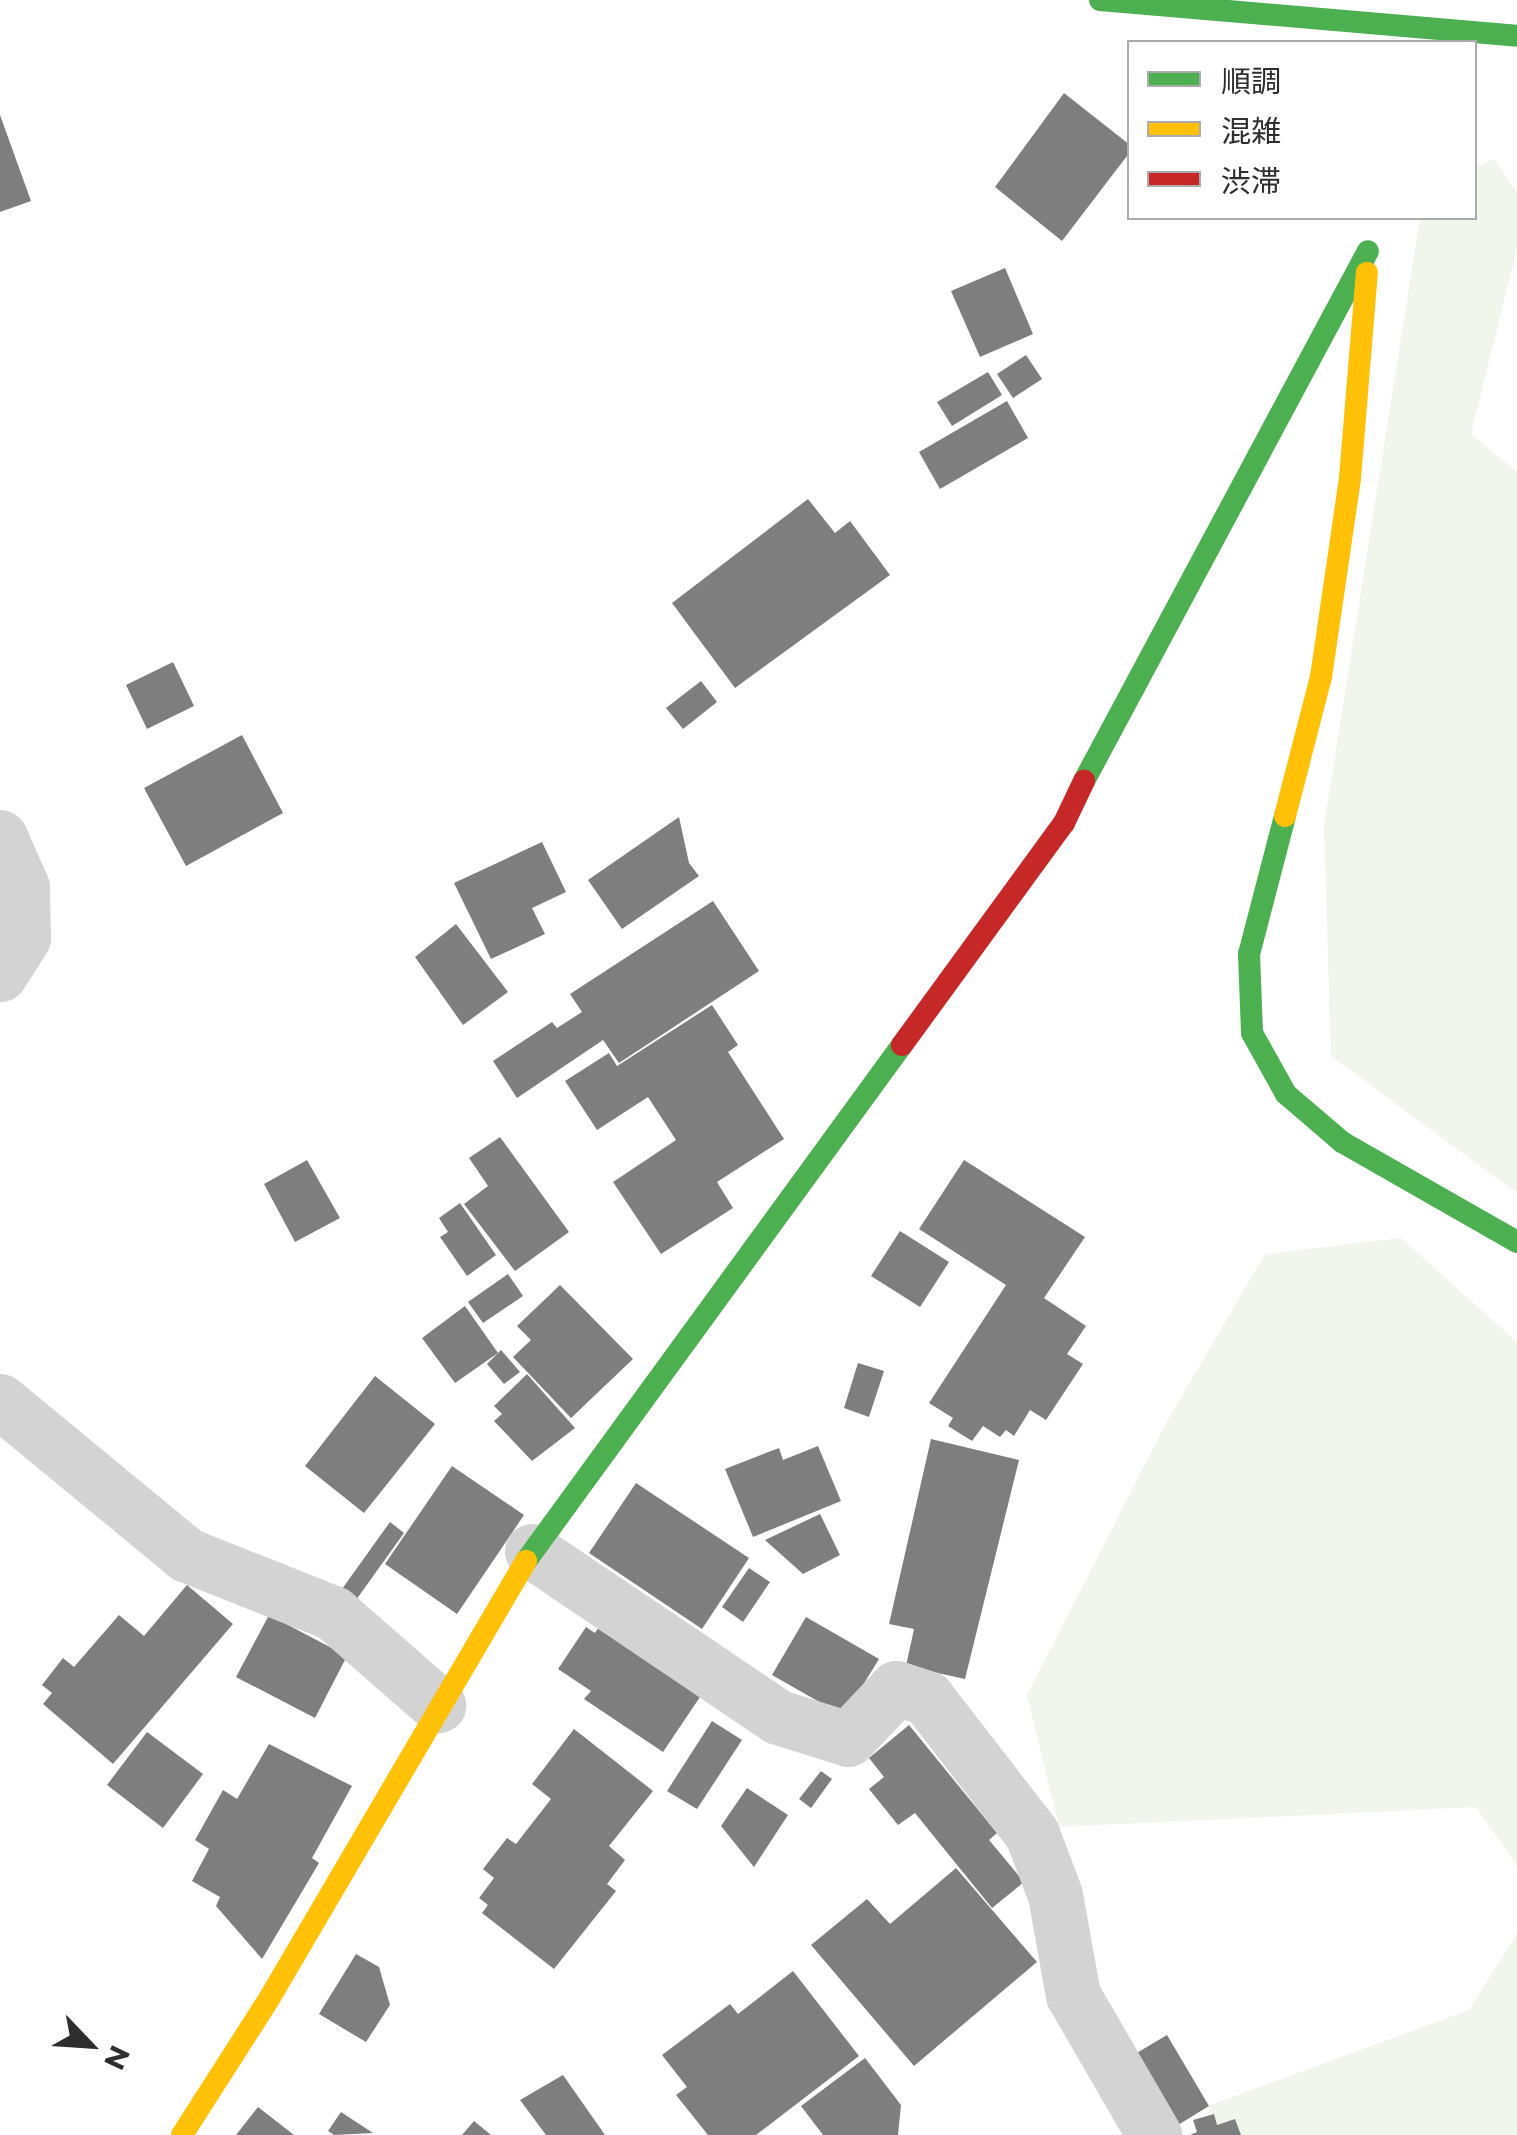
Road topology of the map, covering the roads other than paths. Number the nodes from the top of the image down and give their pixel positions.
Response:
1 (1100, 0) edge
2 (1406, 23) edge
3 (1517, 36) edge
4 (0, 837) edge
5 (0, 974) edge
6 (1517, 1242) edge
7 (0, 1402) edge
8 (532, 1551) junction
9 (438, 1705) junction
10 (182, 2135) edge
11 (1154, 2135) edge

1 - 2 street
2 - 3 street
4 - 5 street
6 - 8 street
7 - 9 street
8 - 9 street
8 - 11 street
9 - 10 street

